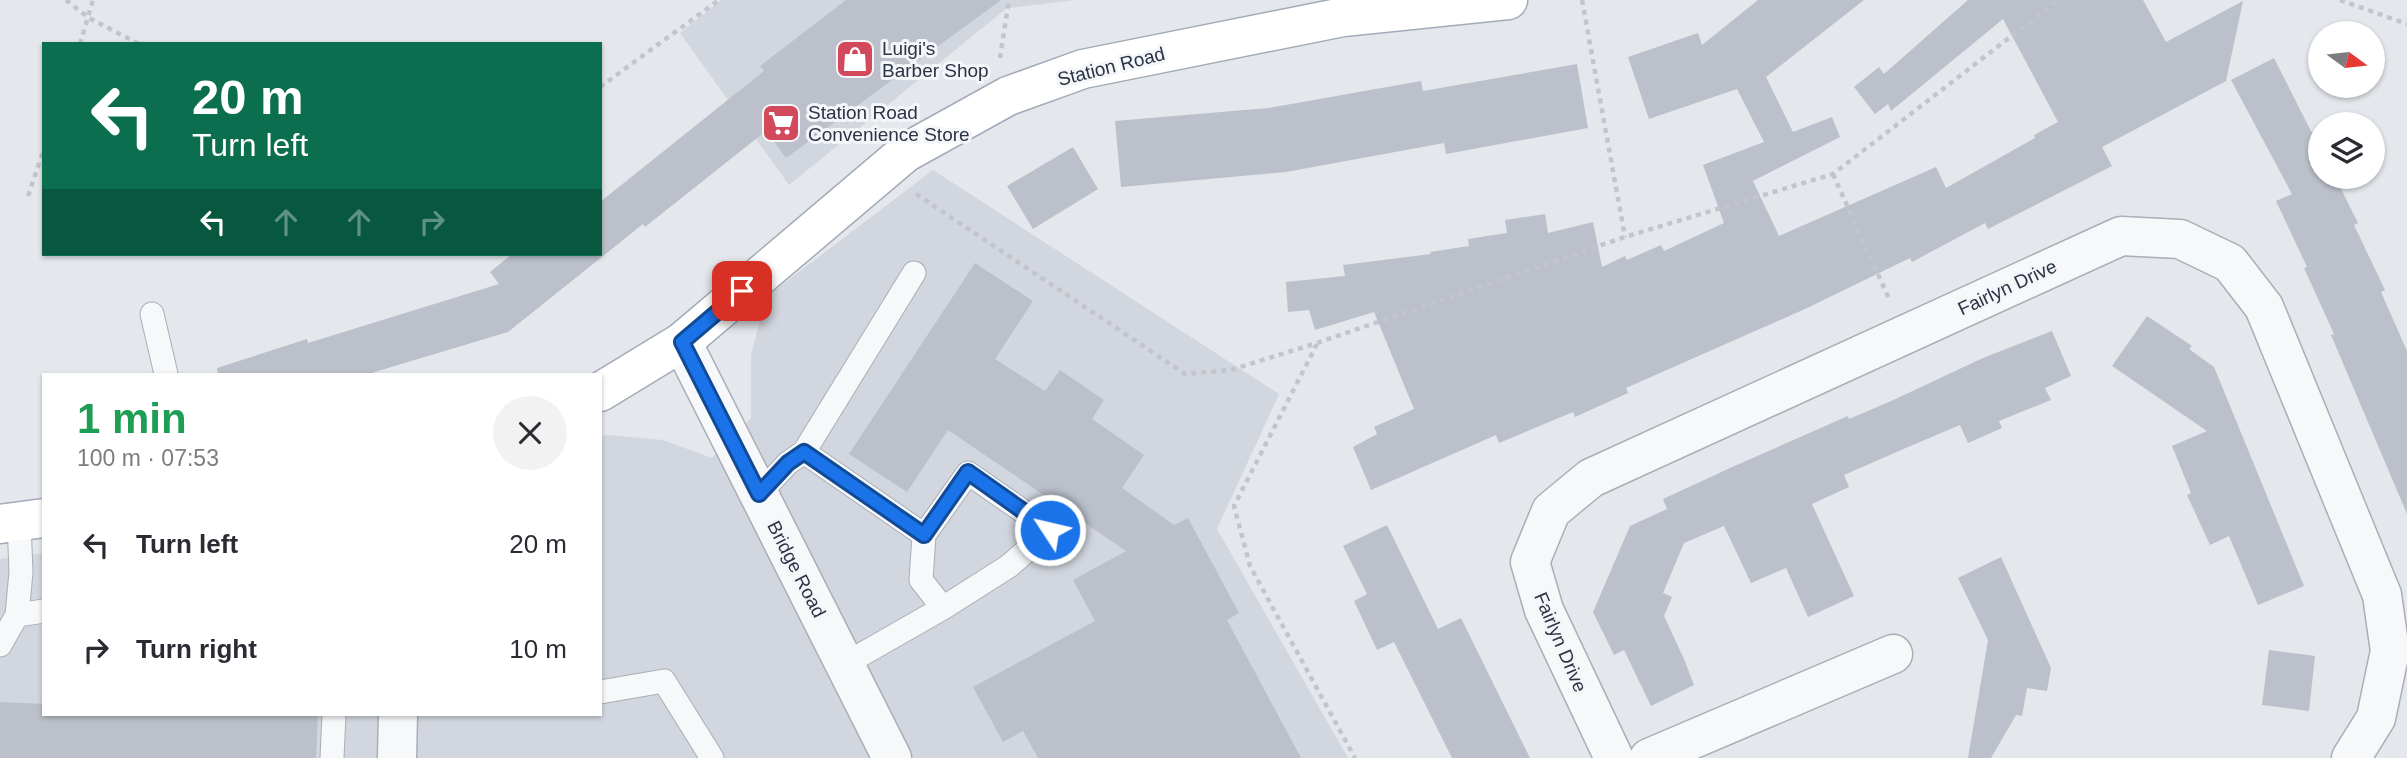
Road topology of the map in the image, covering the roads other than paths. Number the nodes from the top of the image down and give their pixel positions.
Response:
1 (1508, 0) edge
2 (1345, 8) edge
3 (914, 273) dead end
4 (152, 314) dead end
5 (682, 342) junction
6 (166, 373) edge
7 (602, 391) edge
8 (804, 452) junction
9 (759, 494) junction
10 (21, 521) edge
11 (924, 535) junction
12 (943, 608) junction
13 (42, 611) edge
14 (17, 615) junction
15 (0, 645) edge
16 (1893, 654) dead end
17 (845, 664) junction
18 (602, 692) edge
19 (334, 716) edge
20 (398, 716) edge
21 (332, 758) edge
22 (397, 758) edge
23 (712, 758) edge
24 (892, 758) edge
25 (1614, 758) edge
26 (1649, 758) edge
27 (2351, 758) edge

1 - 2 main road, Station Road
2 - 5 main road, Station Road
3 - 8 lane
4 - 6 lane
5 - 7 main road, Station Road
5 - 9 street, Bridge Road
8 - 9 lane
8 - 11 lane
9 - 17 street, Bridge Road
10 - 14 lane
11 - 12 lane
11 - 12 lane
12 - 17 lane
13 - 14 lane
14 - 15 lane
16 - 26 street
17 - 24 street, Bridge Road
18 - 23 lane
19 - 21 lane
20 - 22 street
25 - 27 street, Fairlyn Drive

